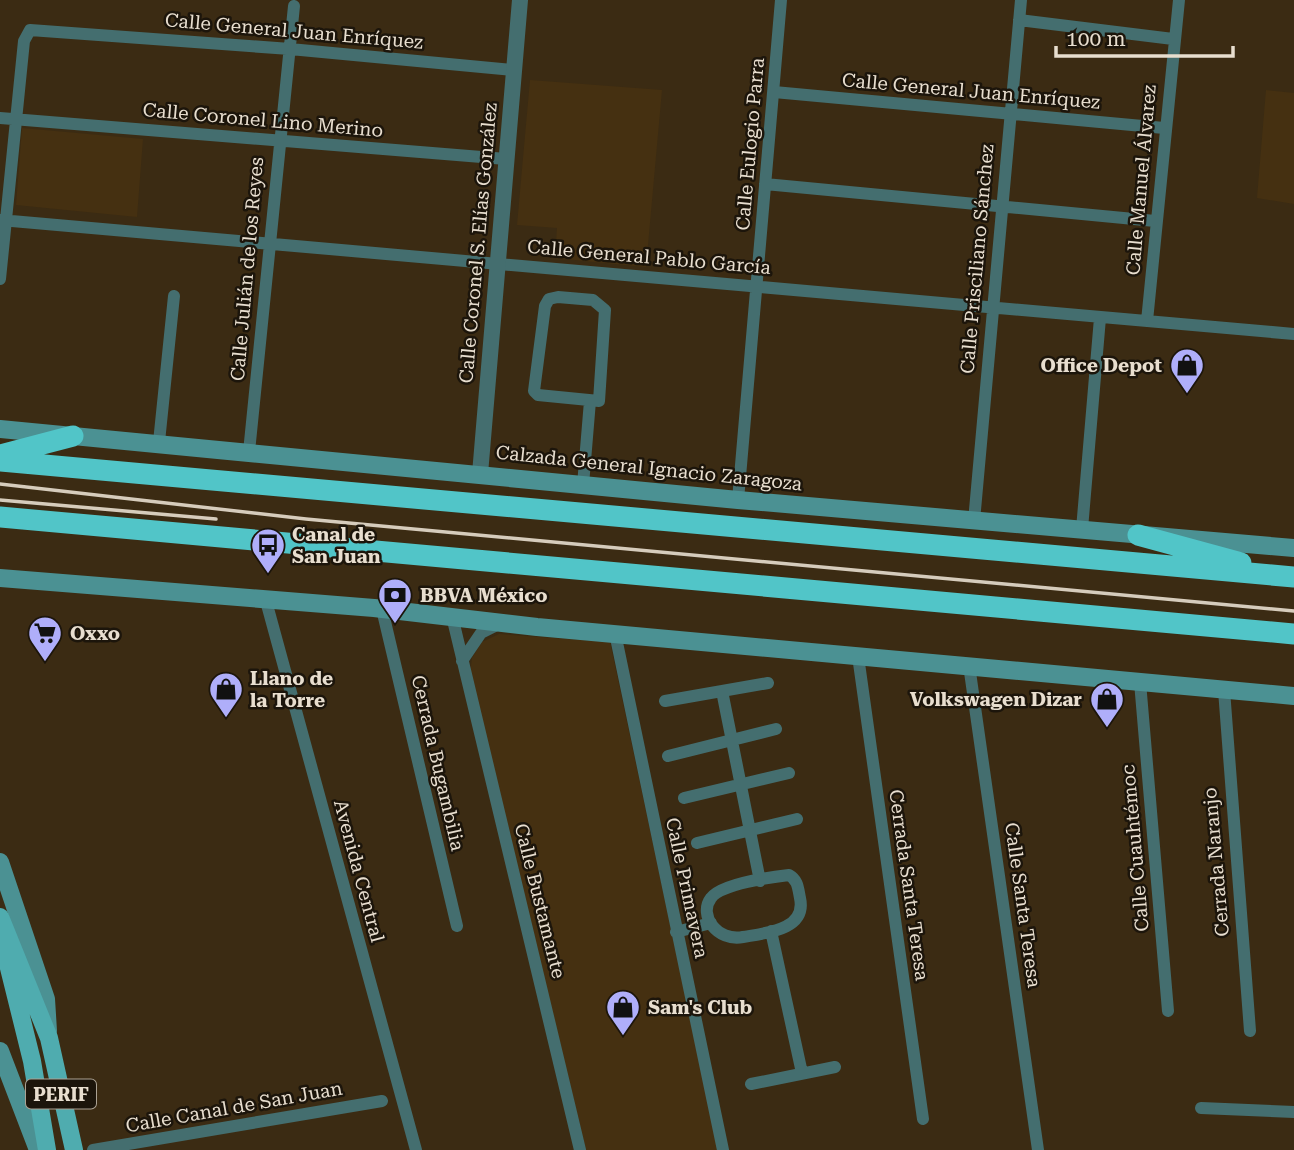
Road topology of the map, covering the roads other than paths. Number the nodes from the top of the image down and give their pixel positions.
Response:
1 (781, 0) edge
2 (1021, 0) edge
3 (1178, 0) edge
4 (518, 5) edge
5 (294, 6) dead end
6 (1019, 20) junction
7 (1173, 39) junction
8 (290, 49) junction
9 (513, 70) junction
10 (774, 92) junction
11 (1009, 114) junction
12 (0, 118) edge
13 (16, 120) junction
14 (1164, 128) junction
15 (279, 140) junction
16 (506, 159) junction
17 (765, 184) junction
18 (1001, 205) junction
19 (3, 220) edge
20 (1155, 221) junction
21 (270, 244) junction
22 (498, 264) junction
23 (0, 279) edge
24 (757, 286) junction
25 (174, 296) dead end
26 (991, 307) junction
27 (1100, 318) junction
28 (1147, 321) junction
29 (1294, 334) edge
30 (590, 401) junction
31 (0, 429) edge
32 (73, 436) junction
33 (159, 442) junction
34 (249, 452) junction
35 (0, 456) edge
36 (0, 461) edge
37 (480, 474) junction
38 (583, 485) junction
39 (738, 500) junction
40 (0, 517) edge
41 (974, 521) junction
42 (1082, 529) junction
43 (1138, 535) junction
44 (1294, 548) edge
45 (1294, 577) edge
46 (0, 578) edge
47 (266, 601) junction
48 (382, 609) junction
49 (452, 616) junction
50 (502, 623) junction
51 (615, 633) junction
52 (1294, 634) edge
53 (858, 656) junction
54 (463, 661) junction
55 (969, 666) junction
56 (768, 682) dead end
57 (1140, 682) junction
58 (1224, 690) junction
59 (722, 691) junction
60 (1294, 696) edge
61 (665, 701) dead end
62 (776, 729) dead end
63 (733, 739) junction
64 (668, 756) dead end
65 (789, 773) dead end
66 (742, 784) junction
67 (684, 798) dead end
68 (797, 819) dead end
69 (750, 830) junction
70 (696, 843) dead end
71 (0, 862) edge
72 (760, 881) junction
73 (0, 917) edge
74 (711, 923) junction
75 (457, 926) dead end
76 (0, 930) edge
77 (771, 931) junction
78 (676, 932) junction
79 (1168, 1011) dead end
80 (1250, 1031) dead end
81 (49, 1038) junction
82 (1, 1058) edge
83 (835, 1067) dead end
84 (802, 1073) junction
85 (751, 1084) dead end
86 (382, 1101) dead end
87 (1201, 1108) dead end
88 (1294, 1112) edge
89 (923, 1119) dead end
90 (38, 1150) edge
91 (47, 1150) edge
92 (74, 1150) edge
93 (93, 1150) edge
94 (416, 1150) edge
95 (580, 1150) edge
96 (723, 1150) edge
97 (1038, 1150) edge

1 - 10 street, Calle Eulogio Parra
2 - 6 street, Calle Prisciliano Sánchez
3 - 7 street, Calle Manuel Álvarez
4 - 9 street, Calle Coronel S. Elías González
5 - 8 street, Calle Julián de los Reyes
6 - 7 street
6 - 11 street, Calle Prisciliano Sánchez
7 - 14 street, Calle Manuel Álvarez
8 - 9 street, Calle General Juan Enríquez
8 - 13 street, Calle General Juan Enríquez
8 - 15 street, Calle Julián de los Reyes
9 - 16 street, Calle Coronel S. Elías González
10 - 11 street, Calle General Juan Enríquez
10 - 17 street, Calle Eulogio Parra
11 - 14 street, Calle General Juan Enríquez
11 - 18 street, Calle Prisciliano Sánchez
12 - 13 street, Calle Coronel Lino Merino
13 - 15 street, Calle Coronel Lino Merino
13 - 19 street
14 - 20 street, Calle Manuel Álvarez
15 - 16 street, Calle Coronel Lino Merino
15 - 21 street, Calle Julián de los Reyes
16 - 22 street, Calle Coronel S. Elías González
17 - 18 street
17 - 24 street, Calle Eulogio Parra
18 - 20 street
18 - 26 street, Calle Prisciliano Sánchez
19 - 21 street, Calle General Pablo García
19 - 23 street
20 - 28 street, Calle Manuel Álvarez
21 - 22 street, Calle General Pablo García
21 - 34 street, Calle Julián de los Reyes
22 - 24 street, Calle General Pablo García
22 - 37 street, Calle Coronel S. Elías González
24 - 26 street, Calle General Pablo García
24 - 39 street, Calle Eulogio Parra
25 - 33 street
26 - 27 street, Calle General Pablo García
26 - 41 street, Calle Prisciliano Sánchez
27 - 28 street, Calle General Pablo García
27 - 42 street
28 - 29 street, Calle General Pablo García
30 - 30 street
30 - 38 street
31 - 32 main road, Calzada General Ignacio Zaragoza
32 - 33 main road, Calzada General Ignacio Zaragoza
32 - 35 highway
33 - 34 main road, Calzada General Ignacio Zaragoza
34 - 37 main road, Calzada General Ignacio Zaragoza
36 - 45 highway
37 - 38 main road, Calzada General Ignacio Zaragoza
38 - 39 main road, Calzada General Ignacio Zaragoza
39 - 41 main road, Calzada General Ignacio Zaragoza
40 - 52 highway
41 - 42 main road, Calzada General Ignacio Zaragoza
42 - 43 main road, Calzada General Ignacio Zaragoza
43 - 44 main road, Calzada General Ignacio Zaragoza
43 - 45 highway
46 - 47 main road
47 - 48 main road
47 - 94 street, Avenida Central
48 - 49 main road
48 - 75 street, Cerrada Bugambilia
49 - 50 main road
49 - 54 street, Calle Bustamante
50 - 51 main road
50 - 54 street
51 - 53 main road
51 - 78 street, Calle Primavera
53 - 55 main road
53 - 89 street, Cerrada Santa Teresa
54 - 95 street, Calle Bustamante
55 - 57 main road
55 - 97 street, Calle Santa Teresa
56 - 59 street
57 - 58 main road
57 - 79 street, Calle Cuauhtémoc
58 - 60 main road
58 - 80 street, Cerrada Naranjo
59 - 61 street
59 - 63 street
62 - 63 street
63 - 64 street
63 - 66 street
65 - 66 street
66 - 67 street
66 - 69 street
68 - 69 street
69 - 70 street
69 - 72 street
71 - 81 main road
72 - 74 street
72 - 77 street
73 - 81 main road, PERIF
74 - 77 street
74 - 78 street
76 - 91 main road, PERIF
77 - 84 street
78 - 96 street, Calle Primavera
81 - 92 main road, PERIF
82 - 90 main road
83 - 84 street
84 - 85 street
86 - 93 street, Calle Canal de San Juan
87 - 88 street

